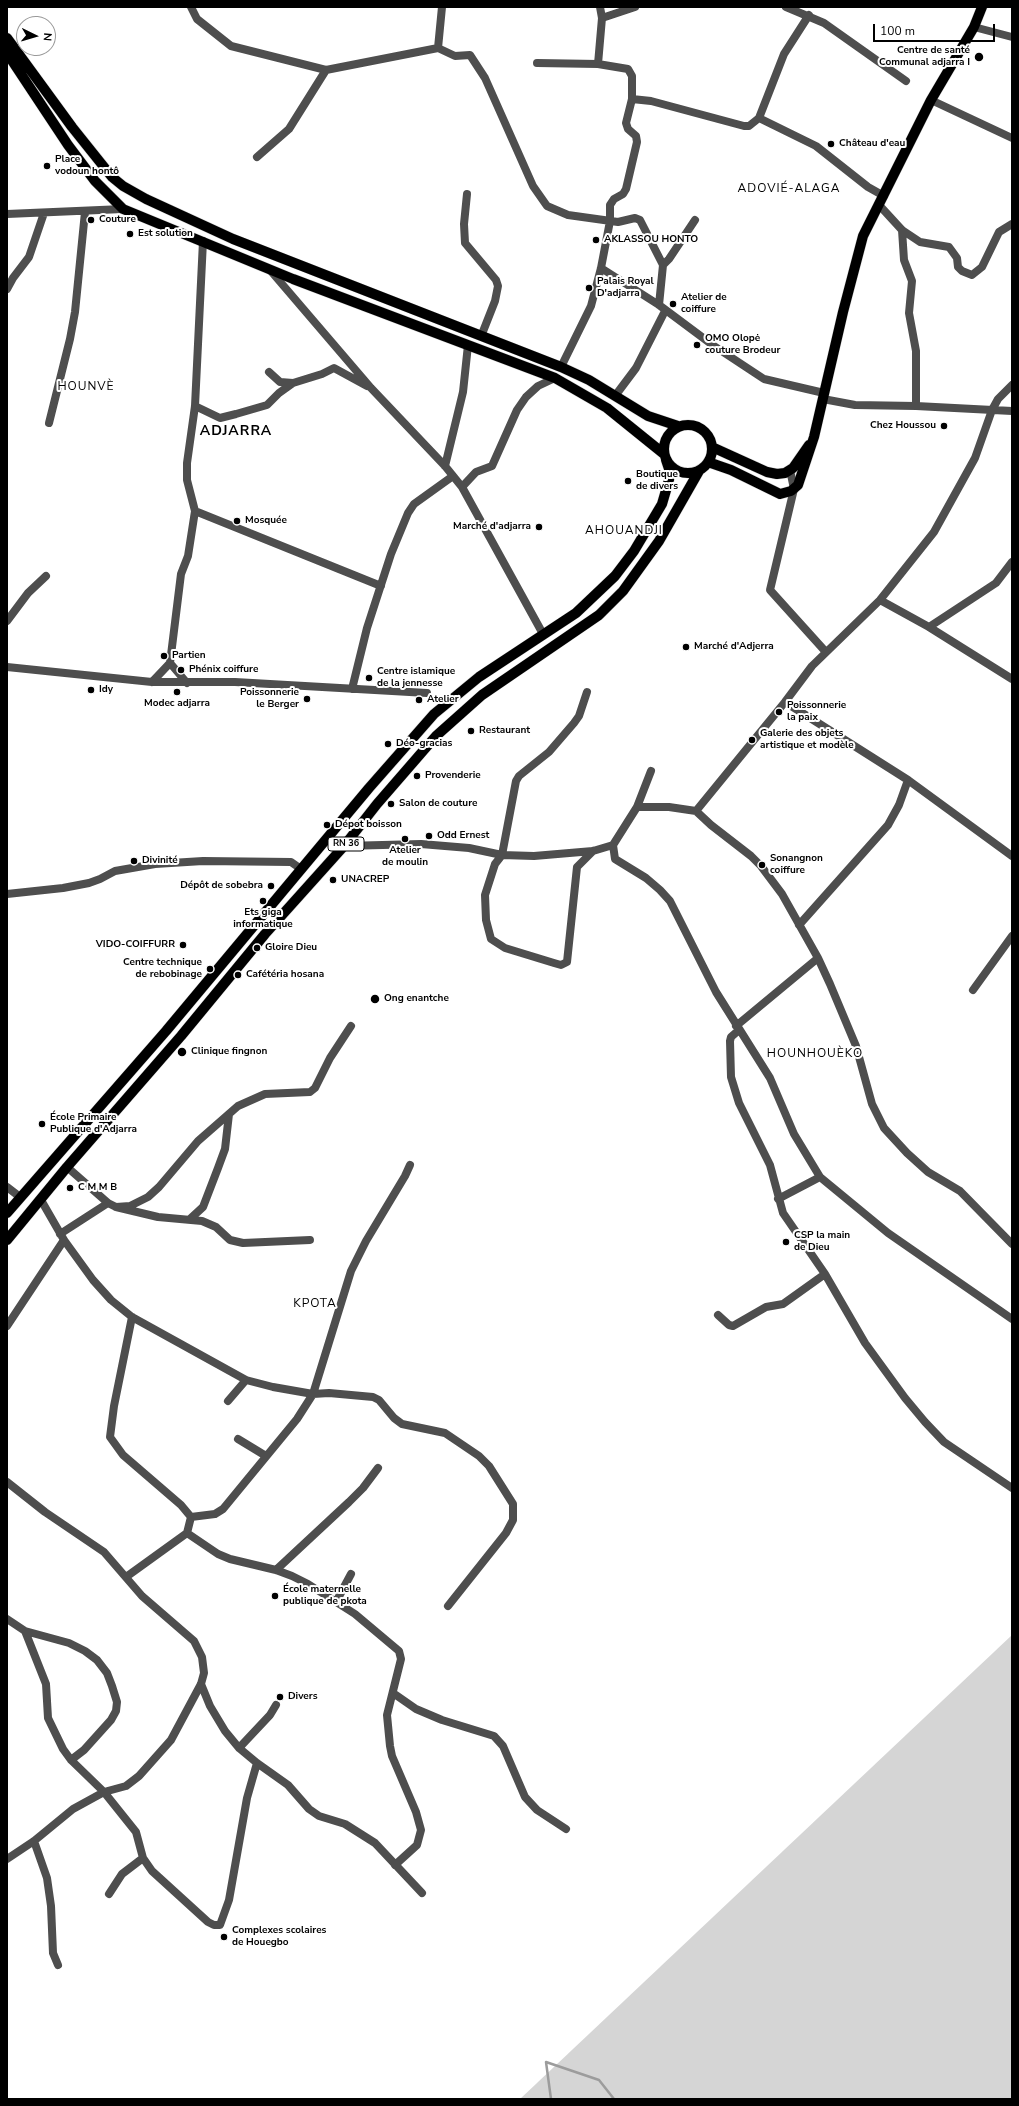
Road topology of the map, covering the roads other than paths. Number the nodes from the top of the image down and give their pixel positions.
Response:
1 (191, 7) edge
2 (442, 7) edge
3 (600, 7) edge
4 (635, 7) edge
5 (786, 7) edge
6 (982, 7) edge
7 (809, 15) junction
8 (602, 18) junction
9 (974, 27) junction
10 (1012, 37) edge
11 (7, 38) edge
12 (438, 48) junction
13 (7, 53) edge
14 (537, 63) dead end
15 (598, 64) junction
16 (326, 70) junction
17 (906, 81) dead end
18 (632, 99) junction
19 (931, 100) junction
20 (759, 118) junction
21 (1012, 138) edge
22 (257, 157) dead end
23 (467, 194) dead end
24 (882, 201) junction
25 (123, 209) junction
26 (85, 212) junction
27 (44, 213) junction
28 (7, 214) edge
29 (695, 220) dead end
30 (610, 221) junction
31 (1012, 224) edge
32 (902, 230) junction
33 (203, 241) junction
34 (663, 265) junction
35 (601, 268) junction
36 (270, 269) junction
37 (7, 289) edge
38 (662, 308) junction
39 (482, 334) junction
40 (468, 344) junction
41 (561, 367) junction
42 (269, 372) dead end
43 (555, 378) junction
44 (293, 383) junction
45 (1012, 385) edge
46 (371, 388) junction
47 (615, 396) junction
48 (824, 396) junction
49 (195, 406) junction
50 (916, 406) junction
51 (992, 410) junction
52 (1012, 411) edge
53 (49, 423) dead end
54 (678, 426) junction
55 (814, 437) junction
56 (712, 447) junction
57 (665, 457) junction
58 (708, 462) junction
59 (445, 466) junction
60 (790, 470) junction
61 (699, 471) junction
62 (453, 476) junction
63 (462, 487) junction
64 (794, 489) junction
65 (195, 511) junction
66 (1012, 562) edge
67 (46, 576) dead end
68 (381, 586) junction
69 (880, 600) junction
70 (7, 621) edge
71 (929, 627) junction
72 (543, 634) junction
73 (825, 651) junction
74 (170, 663) junction
75 (7, 668) edge
76 (1012, 679) edge
77 (152, 682) junction
78 (187, 683) junction
79 (352, 689) junction
80 (587, 692) dead end
81 (427, 693) dead end
82 (785, 702) junction
83 (651, 771) dead end
84 (908, 780) junction
85 (637, 807) junction
86 (696, 811) junction
87 (612, 845) junction
88 (344, 846) junction
89 (593, 851) junction
90 (502, 855) junction
91 (1012, 856) edge
92 (301, 869) junction
93 (7, 894) edge
94 (799, 925) junction
95 (1012, 936) edge
96 (818, 958) junction
97 (973, 990) dead end
98 (351, 1026) dead end
99 (737, 1028) junction
100 (229, 1114) junction
101 (410, 1165) dead end
102 (67, 1167) junction
103 (820, 1177) junction
104 (7, 1187) edge
105 (20, 1197) junction
106 (778, 1199) junction
107 (41, 1200) junction
108 (108, 1203) junction
109 (116, 1207) junction
110 (7, 1213) edge
111 (190, 1219) junction
112 (62, 1237) junction
113 (7, 1240) edge
114 (310, 1240) dead end
115 (1012, 1244) edge
116 (824, 1274) junction
117 (718, 1314) dead end
118 (132, 1316) junction
119 (1012, 1319) edge
120 (7, 1326) edge
121 (246, 1380) junction
122 (313, 1394) junction
123 (228, 1401) dead end
124 (238, 1439) dead end
125 (266, 1456) junction
126 (378, 1468) dead end
127 (7, 1482) edge
128 (1012, 1488) edge
129 (191, 1517) junction
130 (187, 1533) junction
131 (276, 1570) junction
132 (351, 1574) dead end
133 (126, 1578) junction
134 (336, 1602) junction
135 (448, 1606) dead end
136 (7, 1620) edge
137 (24, 1631) junction
138 (201, 1684) junction
139 (393, 1693) junction
140 (276, 1705) dead end
141 (239, 1748) junction
142 (71, 1760) junction
143 (257, 1763) junction
144 (104, 1792) junction
145 (566, 1829) dead end
146 (34, 1841) junction
147 (143, 1858) junction
148 (7, 1859) edge
149 (395, 1865) junction
150 (422, 1893) dead end
151 (109, 1894) dead end
152 (58, 1965) dead end

1 - 16 street
2 - 12 street
3 - 8 street
4 - 8 street
5 - 7 street
6 - 9 main road
7 - 17 street
7 - 20 street
8 - 15 street
9 - 10 street
9 - 19 main road
11 - 39 main road
12 - 16 street
12 - 30 street
13 - 25 main road
14 - 15 street
15 - 18 street
16 - 22 street
18 - 20 street
18 - 30 street
19 - 21 street
19 - 24 main road
20 - 24 street
23 - 39 street
24 - 32 street
24 - 48 main road
25 - 26 street
25 - 33 main road
26 - 27 street
26 - 53 street
27 - 28 street
27 - 37 street
29 - 34 street
30 - 34 street
30 - 35 street
31 - 32 street
32 - 50 street
33 - 36 main road
33 - 49 street
34 - 38 street
35 - 38 street
35 - 41 street
36 - 40 main road
36 - 46 street
38 - 47 street
38 - 48 street
39 - 41 main road
40 - 43 main road
40 - 59 street
41 - 47 main road
42 - 44 street
43 - 57 main road
43 - 63 street
44 - 46 street
44 - 49 street
45 - 51 street
46 - 59 street
47 - 54 main road
48 - 50 street
48 - 55 main road
49 - 65 street
50 - 51 street
51 - 52 street
51 - 69 street
54 - 56 main road
54 - 57 main road
55 - 60 main road
55 - 64 main road
56 - 58 main road
56 - 60 main road
57 - 61 main road
57 - 72 main road, RN 36
58 - 61 main road
58 - 64 main road
59 - 62 street
60 - 64 street
61 - 88 main road, RN 36
62 - 63 street
62 - 68 street
63 - 72 street
64 - 73 street
65 - 68 street
65 - 74 street
66 - 71 street
67 - 70 street
68 - 79 street
69 - 71 street
69 - 73 street
71 - 76 street
72 - 92 main road, RN 36
73 - 82 street
74 - 77 street
74 - 78 street
75 - 77 street
77 - 78 street
78 - 79 street
79 - 81 street
80 - 90 street
82 - 84 street
82 - 86 street
83 - 85 street
84 - 91 street
84 - 94 street
85 - 86 street
85 - 87 street
86 - 94 street
87 - 89 street
87 - 99 street
88 - 90 street
88 - 102 main road, RN 36
89 - 90 street
89 - 90 street
92 - 93 street
92 - 105 main road, RN 36
94 - 96 street
95 - 97 street
96 - 99 street
96 - 115 street
98 - 100 street
99 - 103 street
99 - 106 street
100 - 109 street
100 - 111 street
101 - 122 street
102 - 107 main road, RN 36
102 - 108 street
103 - 106 street
103 - 119 street
104 - 105 street
105 - 110 main road, RN 36
106 - 116 street
107 - 112 street
107 - 113 main road, RN 36
108 - 109 street
108 - 112 street
109 - 111 street
111 - 114 street
112 - 118 street
112 - 120 street
116 - 117 street
116 - 128 street
118 - 121 street
118 - 129 street
121 - 122 street
121 - 123 street
122 - 125 street
122 - 135 street
124 - 125 street
125 - 129 street
126 - 131 street
127 - 133 street
129 - 130 street
130 - 131 street
130 - 133 street
131 - 134 street
132 - 134 street
133 - 138 street
134 - 139 street
136 - 137 street
137 - 142 street
137 - 142 street
138 - 141 street
138 - 144 street
139 - 145 street
139 - 149 street
140 - 141 street
141 - 143 street
142 - 144 street
143 - 147 street
143 - 149 street
144 - 146 street
144 - 147 street
146 - 148 street
146 - 152 street
147 - 151 street
149 - 150 street

